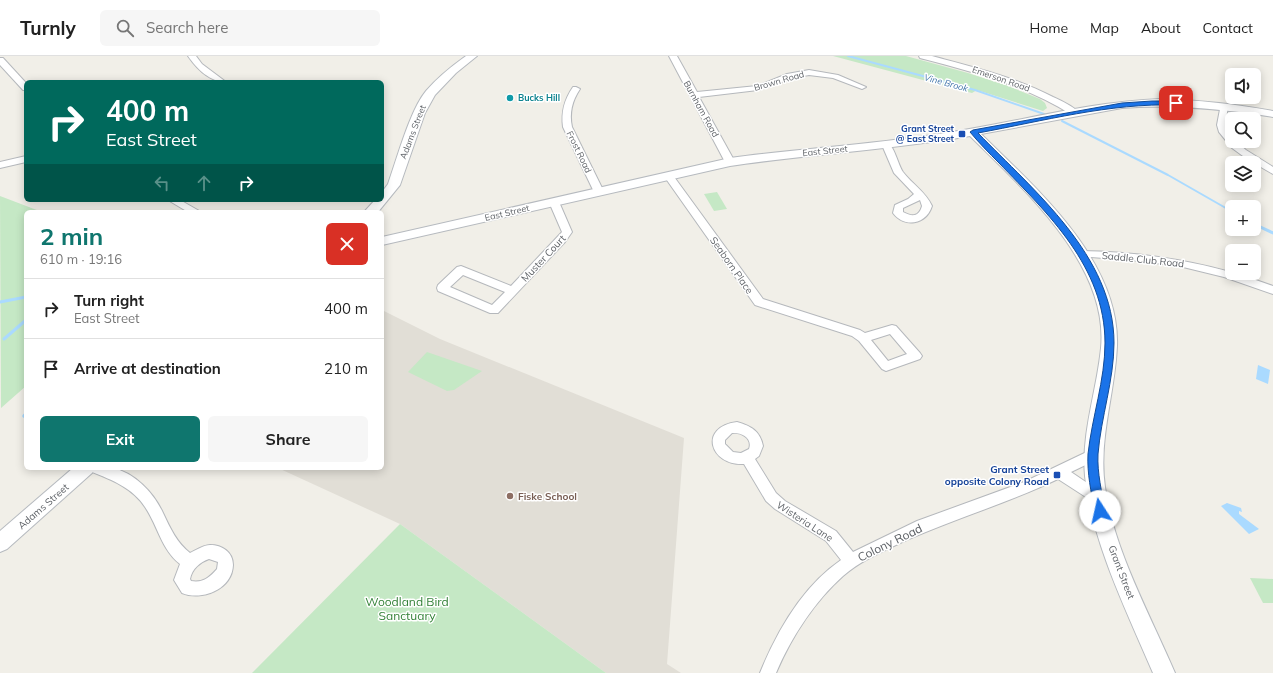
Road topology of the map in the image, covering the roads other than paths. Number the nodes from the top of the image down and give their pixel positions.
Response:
1 (192, 56) edge
2 (472, 56) edge
3 (673, 56) edge
4 (923, 56) edge
5 (937, 58) edge
6 (0, 60) edge
7 (219, 80) edge
8 (24, 86) edge
9 (862, 87) dead end
10 (576, 89) dead end
11 (694, 95) junction
12 (1224, 106) junction
13 (1075, 112) junction
14 (1273, 114) edge
15 (973, 132) junction
16 (886, 145) junction
17 (24, 159) edge
18 (730, 162) junction
19 (0, 165) edge
20 (1273, 171) edge
21 (669, 176) junction
22 (599, 192) junction
23 (919, 195) dead end
24 (384, 198) edge
25 (180, 202) edge
26 (380, 202) edge
27 (554, 202) junction
28 (193, 210) edge
29 (373, 210) edge
30 (384, 241) edge
31 (1081, 254) junction
32 (1273, 290) edge
33 (513, 291) junction
34 (863, 338) dead end
35 (1093, 454) junction
36 (747, 458) dead end
37 (84, 470) edge
38 (102, 470) edge
39 (1058, 472) junction
40 (1097, 496) junction
41 (0, 543) edge
42 (190, 562) dead end
43 (852, 562) junction
44 (768, 673) edge
45 (1164, 673) edge

1 - 7 street
2 - 24 street, Adams Street
3 - 11 street, Burnham Road
4 - 5 street, Emerson Road
5 - 13 street, Emerson Road
6 - 8 street
9 - 11 street, Brown Road
10 - 22 street, Frost Road
11 - 18 street, Burnham Road
12 - 13 street, East Street
12 - 14 street, East Street
12 - 20 street
13 - 15 street, East Street
15 - 16 street, East Street
15 - 31 street, Grant Street
16 - 18 street, East Street
16 - 23 street
17 - 19 street
18 - 21 street, East Street
21 - 22 street, East Street
21 - 34 street, Seaborn Place
22 - 27 street, East Street
25 - 28 street
26 - 29 street, Adams Street
27 - 30 street, East Street
27 - 33 street, Muster Court
31 - 32 street, Saddle Club Road
31 - 35 street, Grant Street
33 - 33 street, Muster Court
35 - 39 street, Colony Road
35 - 40 street, Grant Street
36 - 43 street, Wisteria Lane
37 - 41 street, Adams Street
38 - 42 street
39 - 40 street
39 - 43 street, Colony Road
40 - 45 street, Grant Street
43 - 44 street, Colony Road

